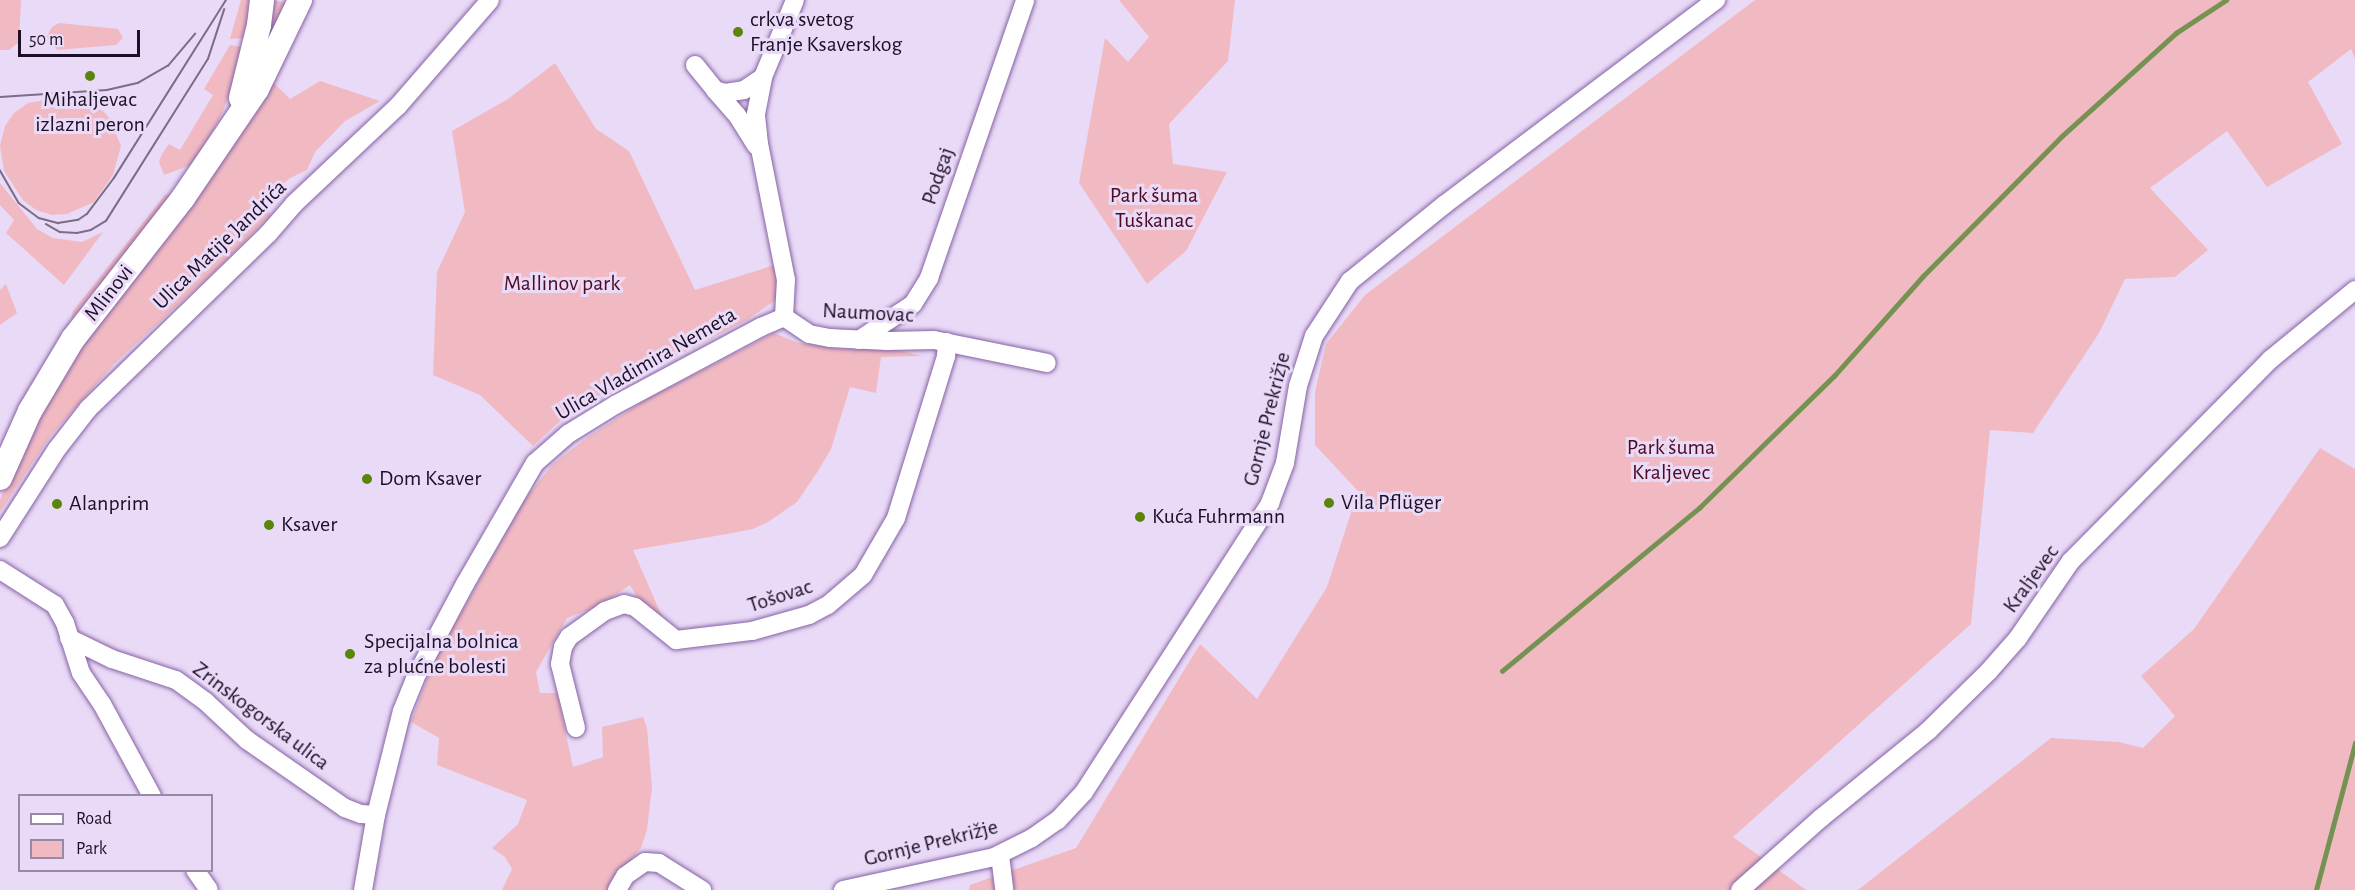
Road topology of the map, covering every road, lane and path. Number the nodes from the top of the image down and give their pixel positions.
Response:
1 (262, 0) edge
2 (300, 0) edge
3 (490, 0) edge
4 (795, 0) edge
5 (1025, 0) edge
6 (1716, 0) edge
7 (695, 65) dead end
8 (763, 76) junction
9 (715, 90) junction
10 (235, 118) junction
11 (760, 152) junction
12 (2355, 290) edge
13 (784, 317) junction
14 (859, 340) junction
15 (947, 342) junction
16 (1047, 363) dead end
17 (0, 478) edge
18 (0, 538) edge
19 (0, 570) edge
20 (69, 638) junction
21 (576, 728) dead end
22 (151, 794) edge
23 (376, 815) junction
24 (1000, 855) junction
25 (196, 872) edge
26 (209, 890) edge
27 (363, 890) edge
28 (617, 890) edge
29 (702, 890) edge
30 (843, 890) edge
31 (1004, 890) edge
32 (1740, 890) edge

1 - 10 main road, Mlinovi
2 - 10 main road, Mlinovi
3 - 18 street, Ulica Matije Jandrića
4 - 8 street
5 - 14 street, Podgaj
6 - 24 street, Gornje Prekrižje
7 - 9 street
8 - 9 street
8 - 11 street
9 - 11 street
10 - 17 main road, Mlinovi
11 - 13 street
12 - 32 street, Kraljevec
13 - 14 street, Naumovac
13 - 23 street, Ulica Vladimira Nemeta
14 - 15 street, Naumovac
15 - 16 street, Naumovac
15 - 21 street, Tošovac
19 - 20 street
20 - 22 street
20 - 23 street, Zrinskogorska ulica
23 - 27 street, Ulica Vladimira Nemeta
24 - 30 street, Gornje Prekrižje
24 - 31 street
25 - 26 street
28 - 29 street

